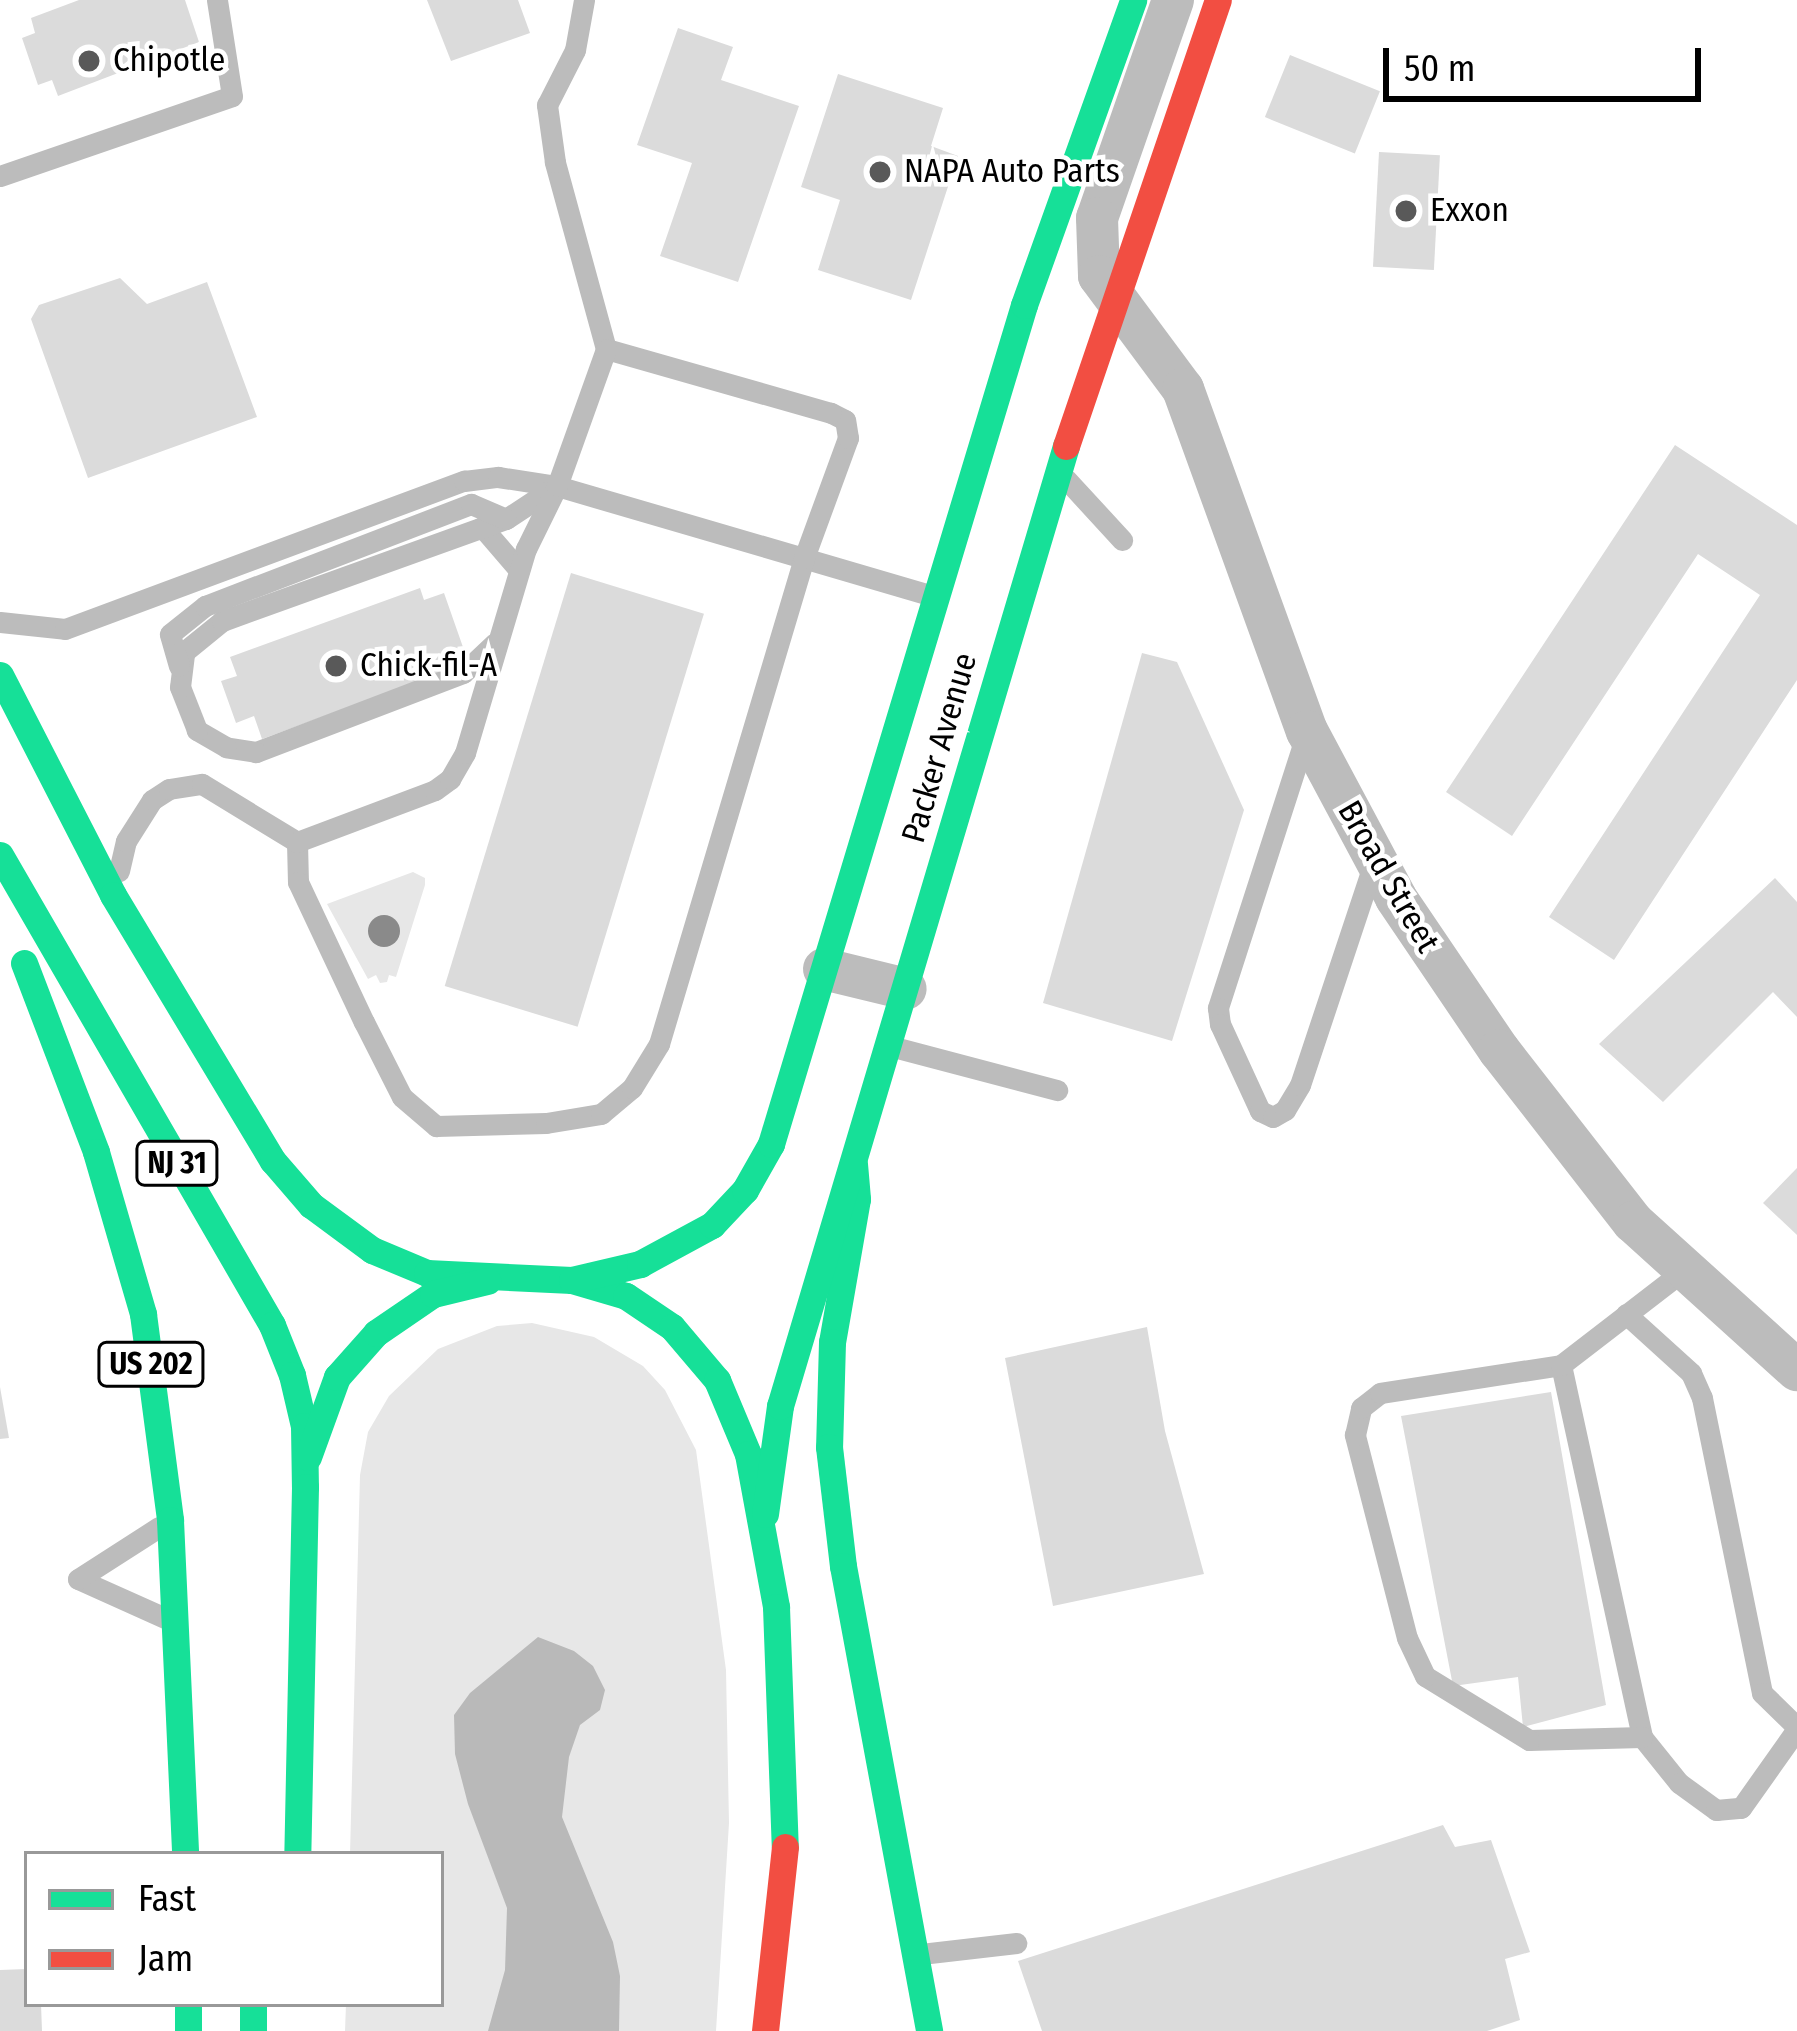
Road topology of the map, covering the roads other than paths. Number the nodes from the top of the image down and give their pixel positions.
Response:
1 (217, 0) edge
2 (584, 0) edge
3 (1133, 0) edge
4 (1173, 0) edge
5 (1218, 0) edge
6 (0, 176) edge
7 (1114, 299) junction
8 (606, 349) junction
9 (1059, 472) junction
10 (556, 485) junction
11 (506, 518) junction
12 (482, 527) junction
13 (1122, 540) dead end
14 (804, 558) junction
15 (519, 570) junction
16 (938, 597) junction
17 (0, 622) edge
18 (497, 641) junction
19 (182, 674) junction
20 (0, 675) edge
21 (1307, 731) junction
22 (297, 842) junction
23 (0, 855) edge
24 (1375, 860) junction
25 (113, 895) junction
26 (0, 898) edge
27 (824, 969) junction
28 (906, 989) junction
29 (889, 1046) junction
30 (1057, 1090) dead end
31 (854, 1164) junction
32 (1683, 1271) junction
33 (502, 1279) junction
34 (572, 1280) junction
35 (1626, 1314) junction
36 (1561, 1365) junction
37 (1797, 1370) edge
38 (305, 1487) junction
39 (170, 1520) junction
40 (765, 1526) junction
41 (178, 1624) junction
42 (1797, 1728) edge
43 (1642, 1737) junction
44 (184, 1851) edge
45 (296, 1851) edge
46 (1016, 1943) dead end
47 (914, 1955) junction
48 (771, 2023) edge
49 (929, 2031) edge

1 - 6 lane
2 - 8 lane
3 - 16 main road, Packer Avenue
4 - 7 street
5 - 7 main road, Packer Avenue
7 - 9 main road, Packer Avenue
7 - 21 street, Broad Street
8 - 10 lane
8 - 14 lane
9 - 13 lane
9 - 28 main road, Packer Avenue
10 - 11 lane
10 - 14 lane
10 - 15 lane
10 - 17 lane
11 - 12 lane
11 - 19 lane
12 - 15 lane
12 - 19 lane
14 - 16 lane
14 - 22 lane
15 - 18 lane
16 - 27 main road, Packer Avenue
18 - 19 lane
18 - 22 lane
20 - 25 main road
21 - 24 street, Broad Street
21 - 24 lane
22 - 25 lane
23 - 38 main road, NJ 31
24 - 32 street, Broad Street
25 - 33 main road
26 - 39 main road, US 202 / US 202
27 - 28 street
27 - 34 main road, Packer Avenue
28 - 29 main road, Packer Avenue
29 - 30 lane
29 - 31 main road, Packer Avenue
31 - 40 main road, Packer Avenue
31 - 47 main road
32 - 35 lane
32 - 37 street, Broad Street
33 - 34 main road
33 - 38 main road
34 - 40 main road
35 - 36 lane
35 - 42 lane
36 - 43 lane
36 - 43 lane
38 - 45 main road, NJ 31
39 - 41 main road, US 202 / US 202
39 - 41 lane
40 - 48 main road
41 - 44 main road, US 202 / US 202
42 - 43 lane
46 - 47 lane
47 - 49 main road

